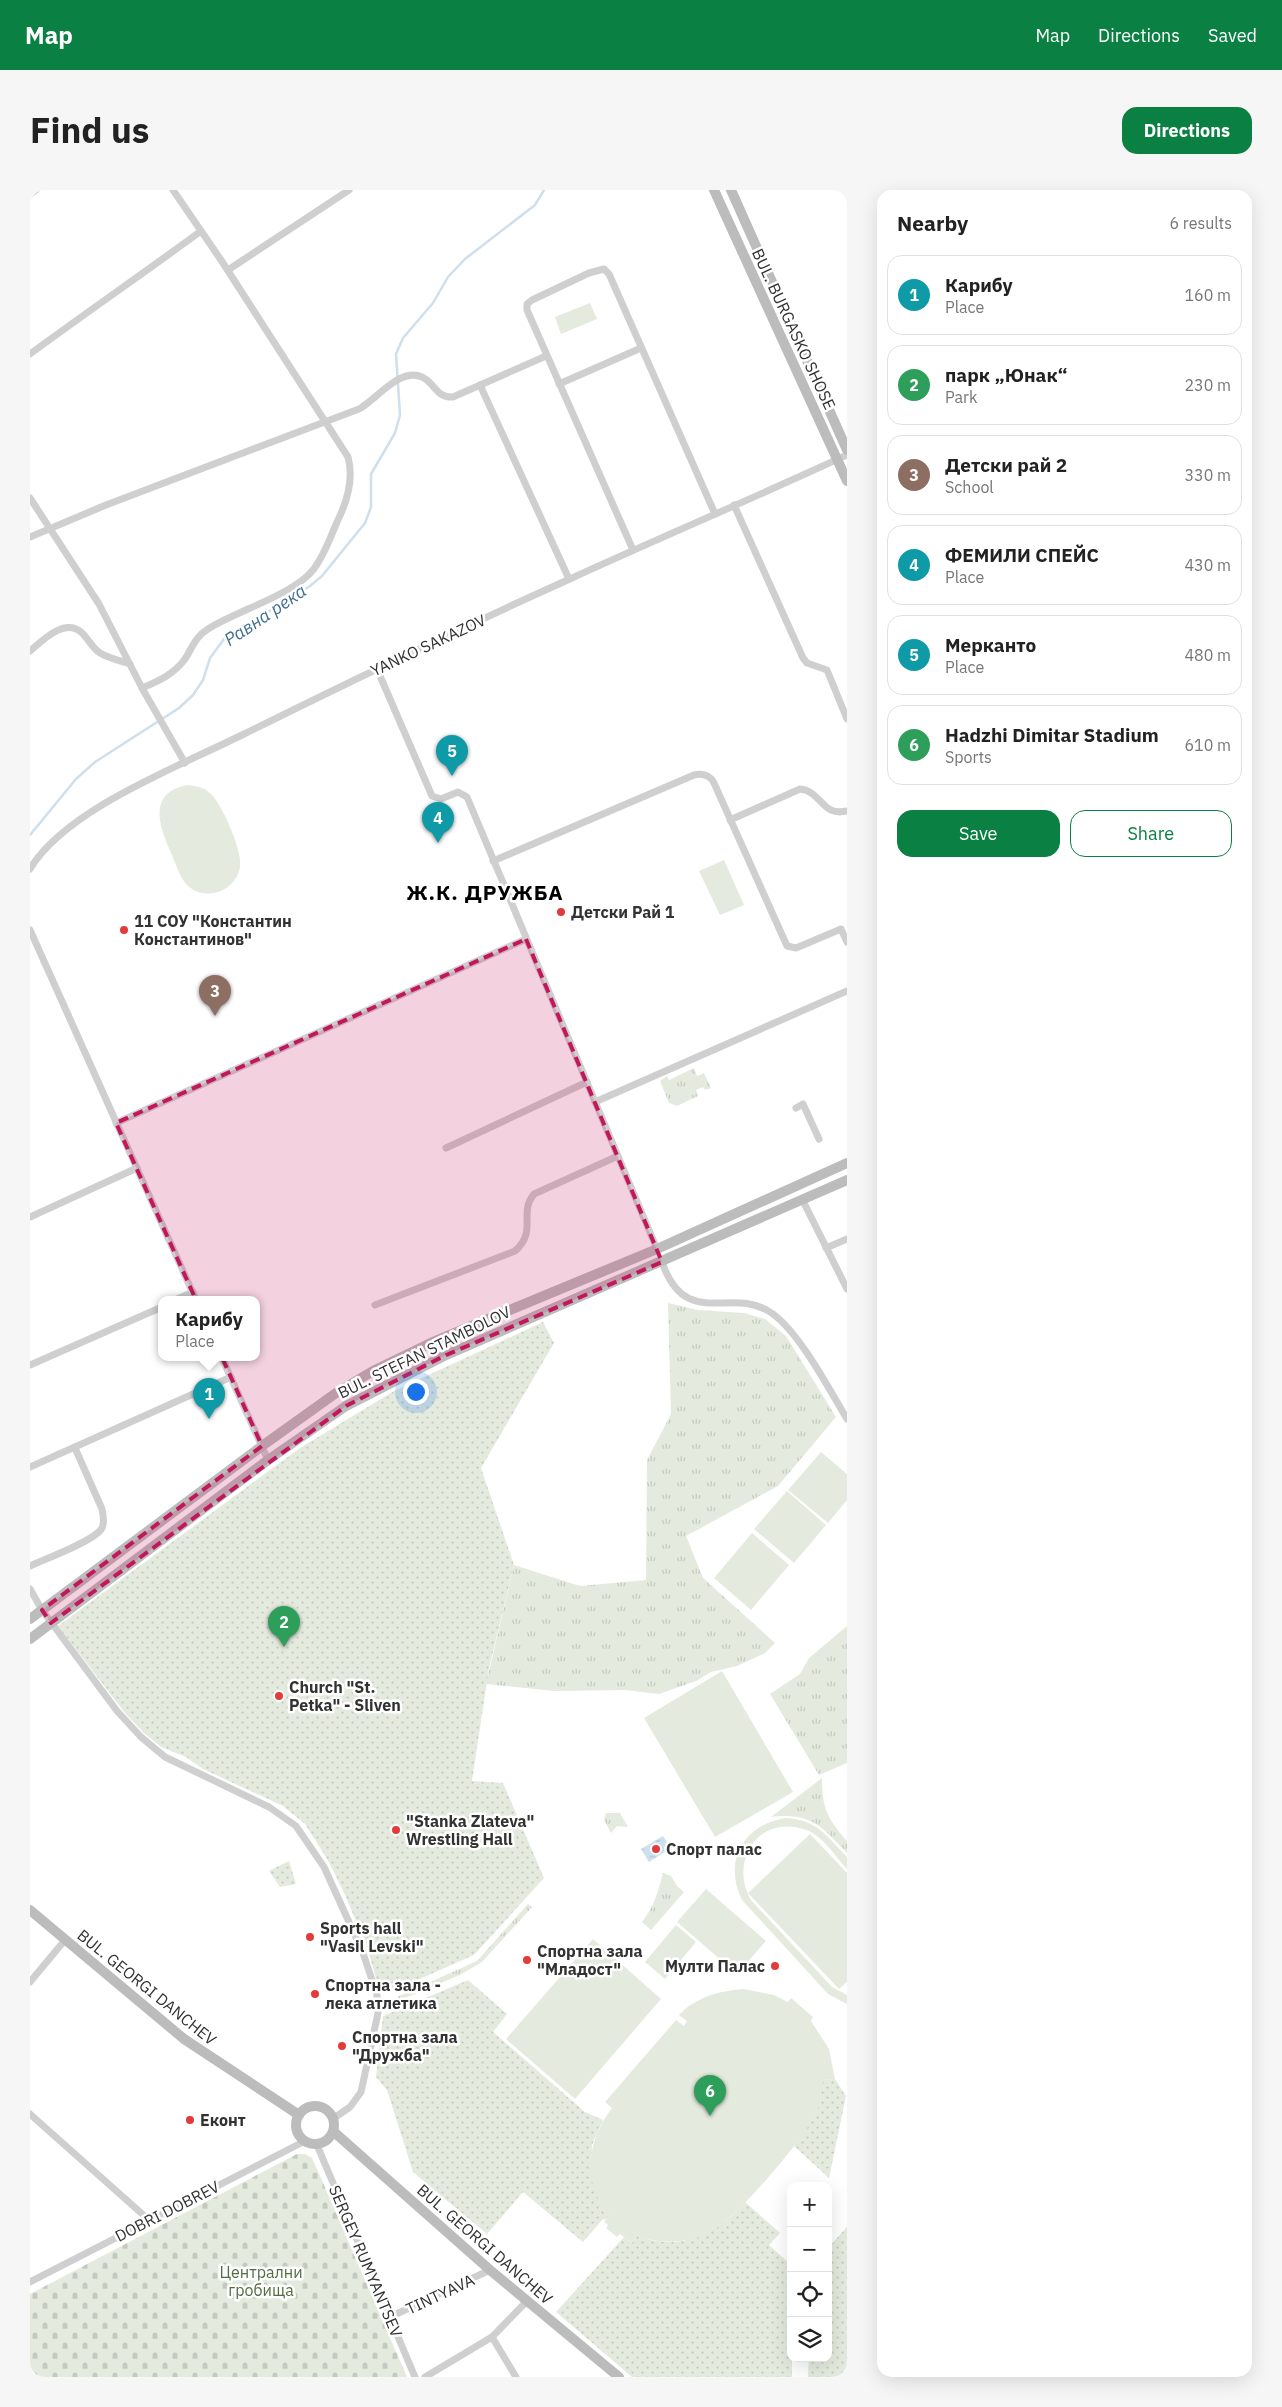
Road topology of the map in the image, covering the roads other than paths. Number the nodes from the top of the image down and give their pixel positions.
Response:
1 (36, 190) edge
2 (173, 190) edge
3 (349, 190) edge
4 (714, 190) edge
5 (731, 190) edge
6 (30, 194) edge
7 (201, 230) junction
8 (228, 270) junction
9 (641, 348) junction
10 (30, 354) edge
11 (546, 356) junction
12 (559, 384) junction
13 (480, 386) junction
14 (324, 422) junction
15 (847, 450) edge
16 (842, 457) edge
17 (847, 480) edge
18 (30, 498) edge
19 (734, 505) junction
20 (715, 514) junction
21 (51, 530) junction
22 (30, 537) edge
23 (633, 550) junction
24 (570, 579) junction
25 (30, 651) edge
26 (130, 664) junction
27 (377, 669) junction
28 (142, 688) junction
29 (847, 719) edge
30 (185, 763) junction
31 (847, 811) edge
32 (730, 820) junction
33 (493, 861) junction
34 (30, 869) edge
35 (30, 930) edge
36 (526, 939) junction
37 (847, 942) edge
38 (847, 991) edge
39 (587, 1082) junction
40 (595, 1102) junction
41 (796, 1108) dead end
42 (116, 1122) junction
43 (819, 1139) dead end
44 (446, 1148) dead end
45 (618, 1156) junction
46 (847, 1162) edge
47 (137, 1168) junction
48 (847, 1180) edge
49 (802, 1199) junction
50 (30, 1217) edge
51 (847, 1239) edge
52 (826, 1248) junction
53 (657, 1249) junction
54 (662, 1262) junction
55 (847, 1289) edge
56 (193, 1292) junction
57 (184, 1296) edge
58 (194, 1296) edge
59 (375, 1305) dead end
60 (158, 1309) edge
61 (223, 1361) edge
62 (30, 1365) edge
63 (231, 1378) junction
64 (847, 1403) edge
65 (839, 1406) junction
66 (847, 1419) edge
67 (262, 1446) junction
68 (75, 1448) junction
69 (268, 1460) junction
70 (30, 1467) edge
71 (30, 1566) edge
72 (30, 1589) edge
73 (42, 1610) junction
74 (30, 1619) edge
75 (51, 1623) junction
76 (30, 1639) edge
77 (30, 1910) edge
78 (65, 1940) junction
79 (30, 1982) edge
80 (30, 2114) edge
81 (299, 2115) junction
82 (334, 2118) junction
83 (334, 2132) junction
84 (305, 2142) junction
85 (317, 2145) junction
86 (149, 2220) junction
87 (490, 2270) junction
88 (30, 2282) edge
89 (527, 2301) junction
90 (390, 2317) junction
91 (492, 2337) junction
92 (415, 2377) edge
93 (426, 2377) edge
94 (516, 2377) edge
95 (619, 2377) edge

1 - 6 street
2 - 7 street
3 - 8 street
4 - 16 main road, BUL. BURGASKO SHOSE
5 - 15 main road, BUL. BURGASKO SHOSE
7 - 8 street
7 - 10 street
8 - 14 street
9 - 11 street
9 - 12 street
9 - 20 street
11 - 12 street
11 - 13 street
12 - 23 street
13 - 14 street
13 - 24 street
14 - 21 street
14 - 28 street
16 - 17 main road, BUL. BURGASKO SHOSE
16 - 19 street, YANKO SAKAZOV
18 - 21 street
19 - 20 street, YANKO SAKAZOV
19 - 29 street
20 - 23 street, YANKO SAKAZOV
21 - 22 street
21 - 26 street
23 - 24 street, YANKO SAKAZOV
24 - 27 street, YANKO SAKAZOV
25 - 26 street
26 - 28 street
27 - 30 street, YANKO SAKAZOV
27 - 33 street
28 - 30 street
30 - 34 street, YANKO SAKAZOV
31 - 32 street
32 - 33 street
32 - 37 street
33 - 36 street
35 - 42 street
36 - 39 street
36 - 42 street
38 - 40 street
39 - 40 street
39 - 44 street
40 - 45 street
41 - 43 street
42 - 47 street
45 - 53 street
45 - 59 street
46 - 53 main road, BUL. STEFAN STAMBOLOV
47 - 50 street
47 - 56 street
48 - 49 main road, BUL. STEFAN STAMBOLOV
49 - 52 street
49 - 54 main road, BUL. STEFAN STAMBOLOV
51 - 52 street
52 - 55 street
53 - 54 main road
53 - 67 main road, BUL. STEFAN STAMBOLOV
54 - 65 street
54 - 69 main road, BUL. STEFAN STAMBOLOV
56 - 57 street
56 - 58 street
60 - 62 street
61 - 63 street
63 - 67 street
63 - 68 street
64 - 65 street
65 - 66 street
67 - 69 street
67 - 73 main road, BUL. STEFAN STAMBOLOV
68 - 70 street
68 - 71 street
69 - 75 main road, BUL. STEFAN STAMBOLOV
72 - 73 street
73 - 74 main road, BUL. STEFAN STAMBOLOV
73 - 75 street
75 - 76 main road, BUL. STEFAN STAMBOLOV
75 - 82 street
77 - 78 main road, BUL. GEORGI DANCHEV
78 - 79 street
78 - 81 main road, BUL. GEORGI DANCHEV
80 - 86 street
81 - 82 main road
81 - 84 main road
82 - 83 main road
83 - 85 main road
83 - 87 main road, BUL. GEORGI DANCHEV
84 - 85 main road
84 - 86 street, DOBRI DOBREV
85 - 90 street, SERGEY RUMYANTSEV
86 - 88 street, DOBRI DOBREV
87 - 89 main road, BUL. GEORGI DANCHEV
87 - 90 street, TINTYAVA
89 - 91 street
89 - 95 main road, BUL. GEORGI DANCHEV
90 - 92 street, SERGEY RUMYANTSEV
91 - 93 street
91 - 94 street

